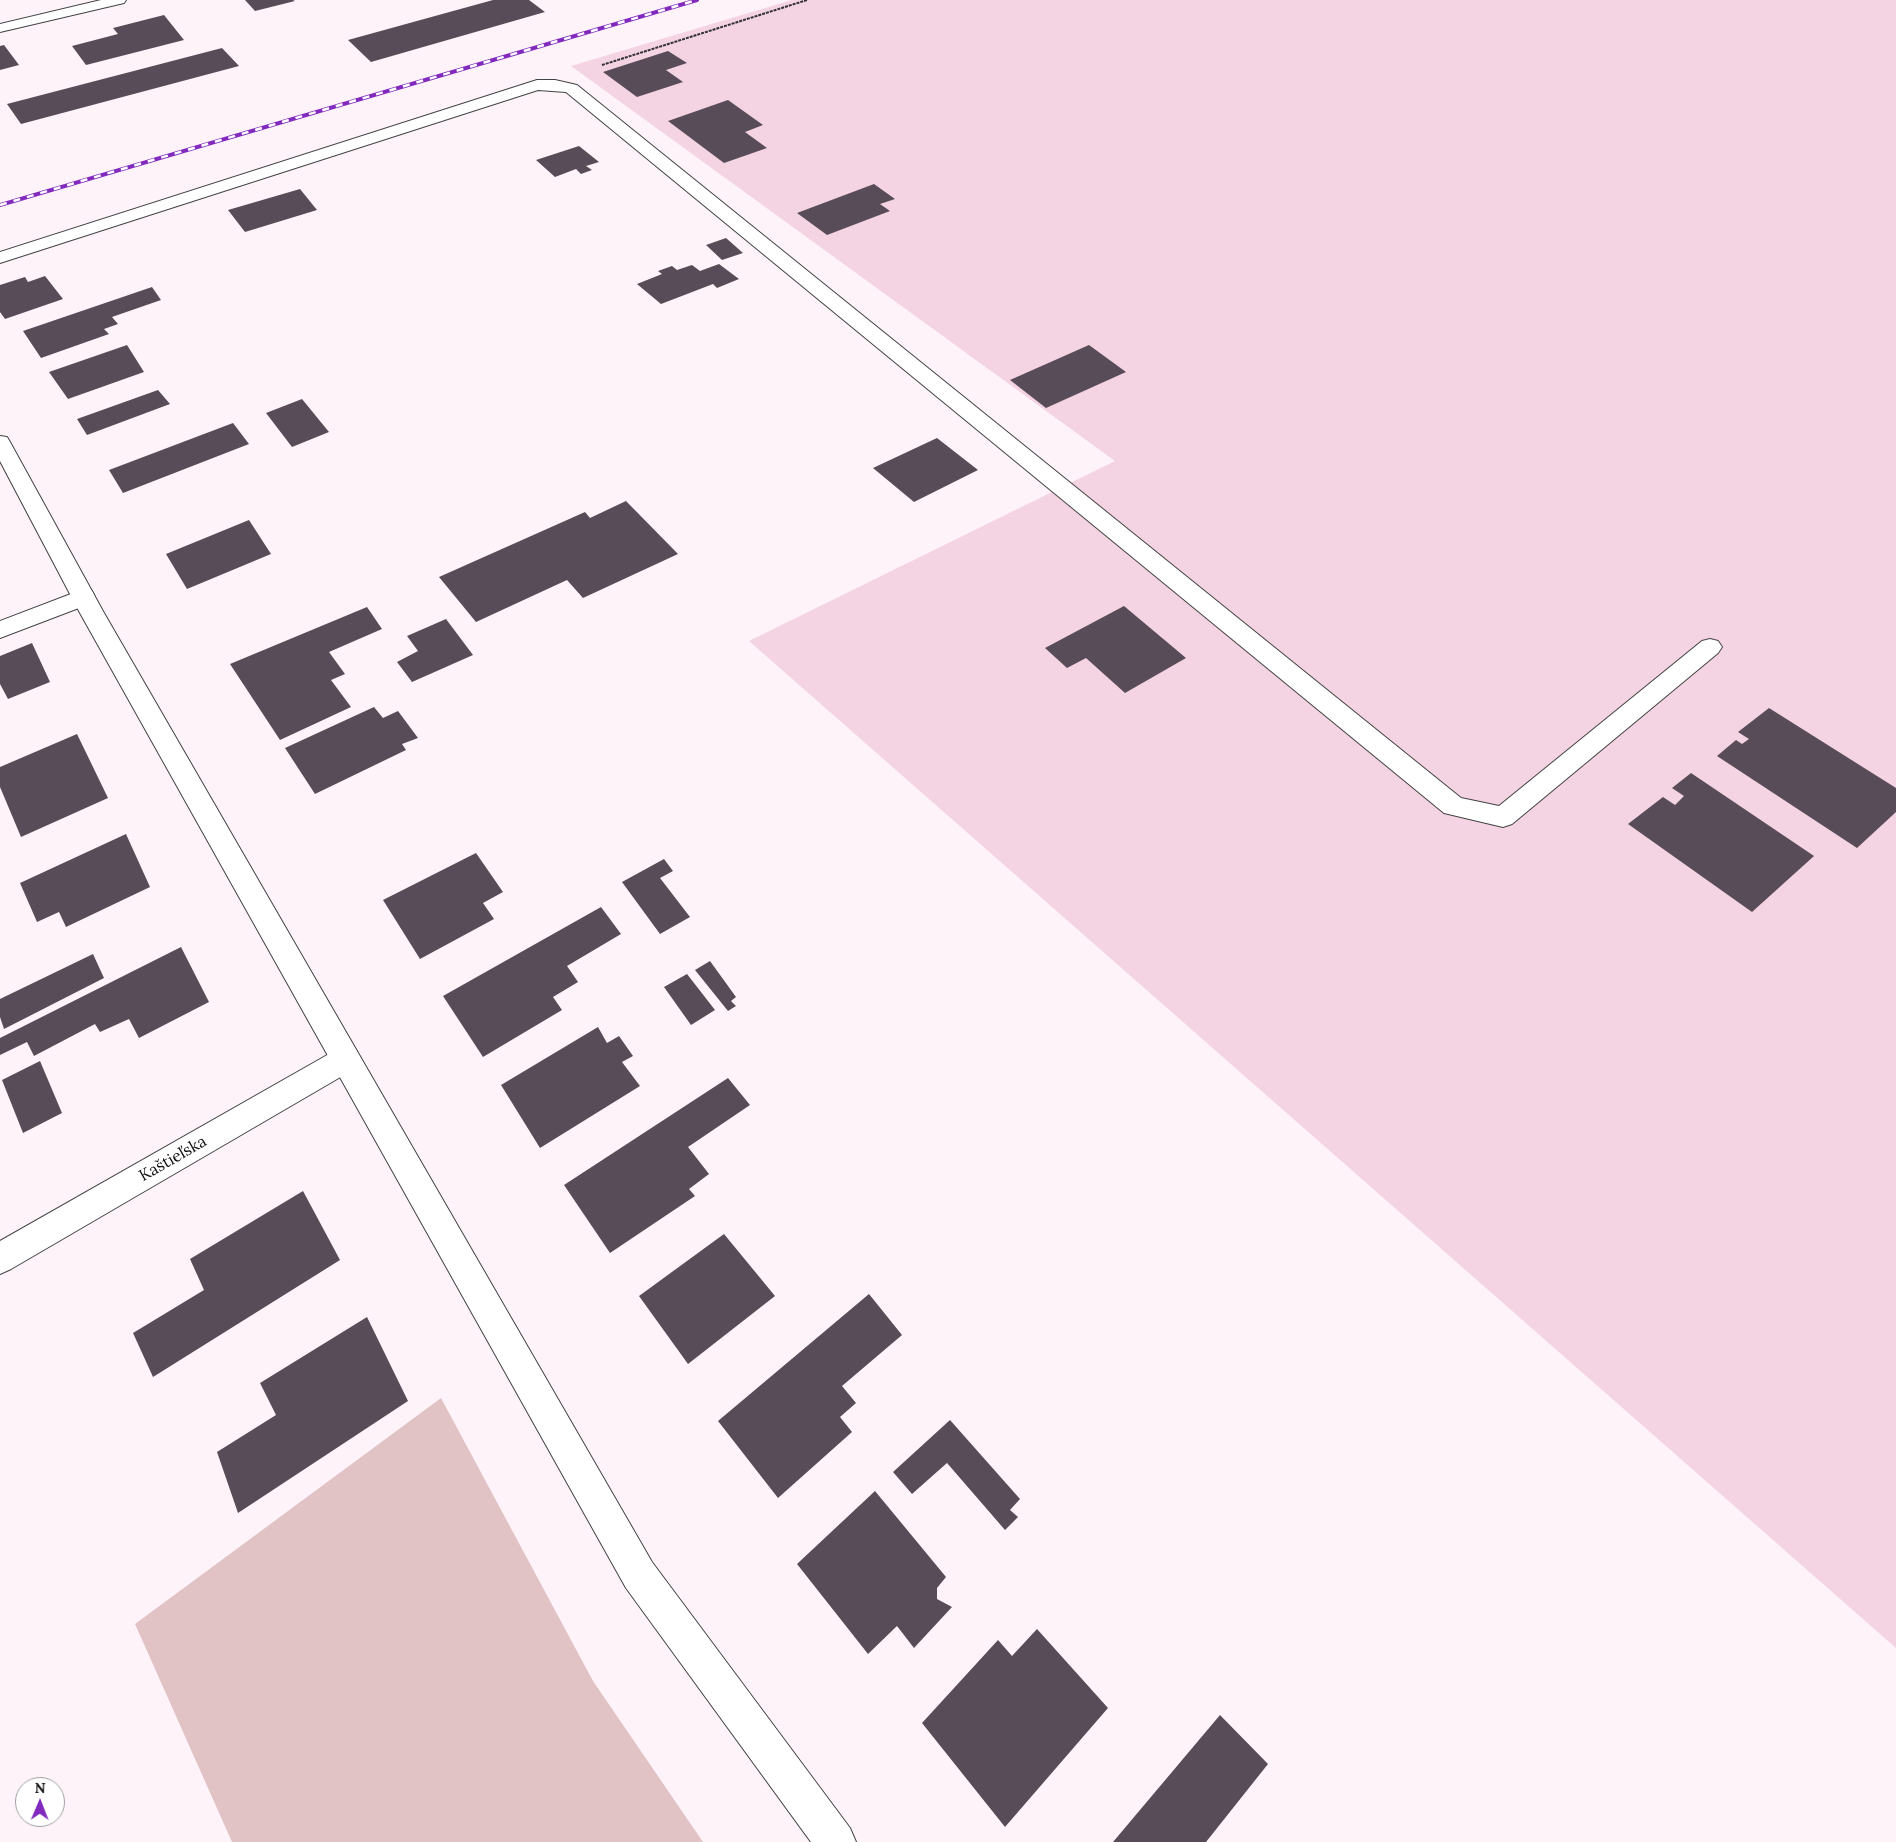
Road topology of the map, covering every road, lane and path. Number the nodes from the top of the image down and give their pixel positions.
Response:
1 (119, 0) edge
2 (807, 0) edge
3 (0, 28) edge
4 (602, 65) dead end
5 (0, 258) edge
6 (0, 442) edge
7 (84, 597) junction
8 (0, 630) edge
9 (1710, 647) dead end
10 (346, 1059) junction
11 (0, 1258) edge
12 (836, 1842) edge

1 - 3 street
2 - 4 path
5 - 9 street
6 - 7 street
7 - 8 street
7 - 10 street
10 - 11 street, Kaštieľska
10 - 12 street

